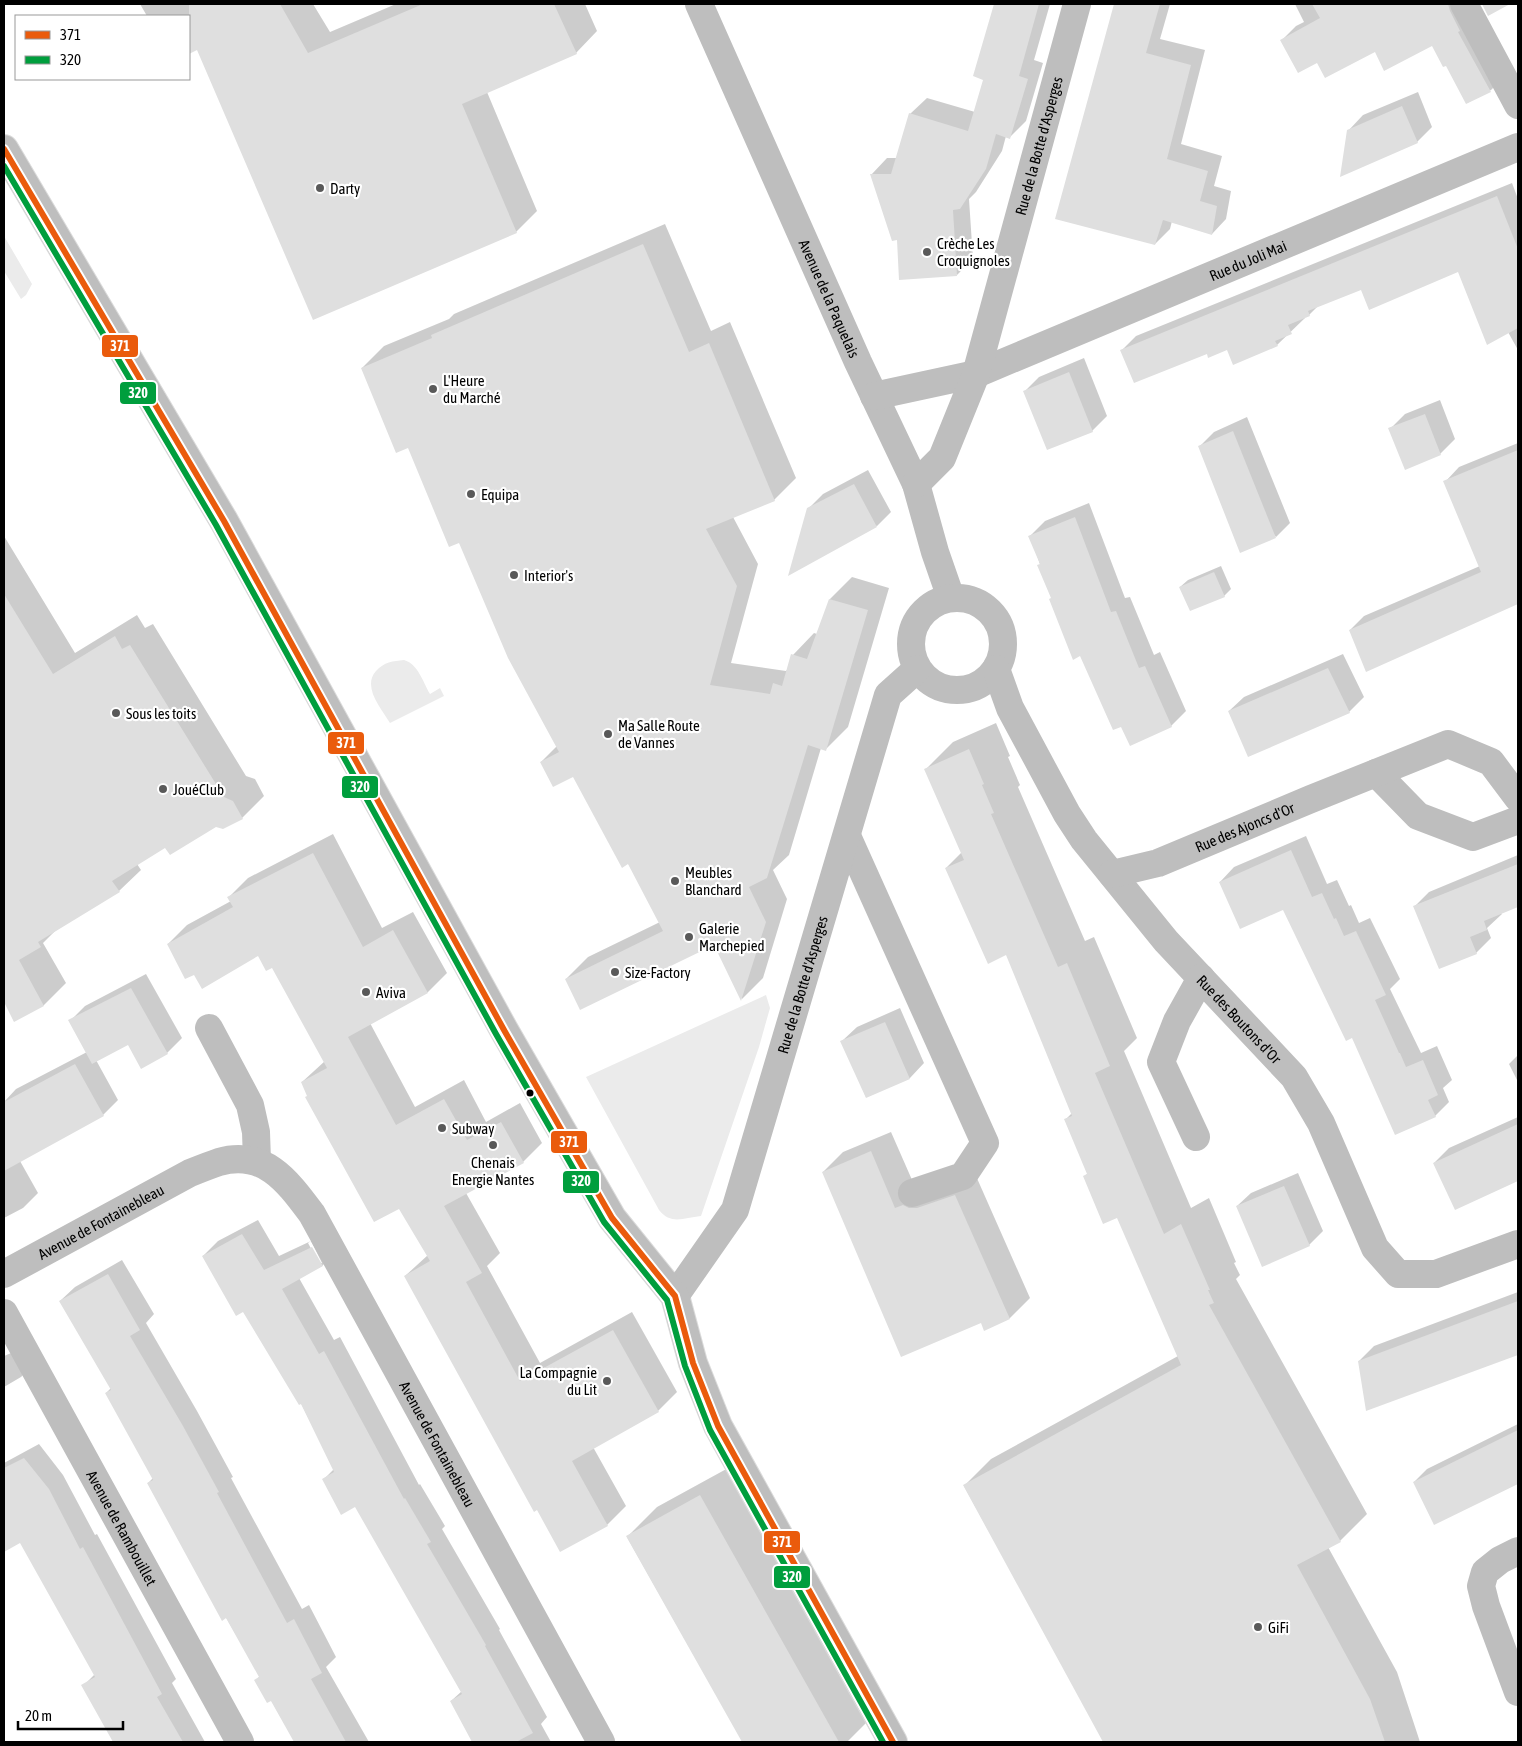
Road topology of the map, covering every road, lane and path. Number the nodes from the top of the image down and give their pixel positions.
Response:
1 (699, 4) edge
2 (1077, 4) edge
3 (1464, 4) edge
4 (1518, 105) edge
5 (1518, 147) edge
6 (4, 149) edge
7 (976, 374) junction
8 (874, 396) junction
9 (916, 484) junction
10 (951, 598) junction
11 (917, 669) junction
12 (996, 669) junction
13 (1376, 773) junction
14 (1518, 798) edge
15 (1518, 820) edge
16 (847, 836) junction
17 (1112, 874) junction
18 (1201, 978) junction
19 (209, 1028) dead end
20 (1196, 1137) dead end
21 (257, 1161) junction
22 (912, 1193) dead end
23 (1518, 1244) edge
24 (4, 1274) edge
25 (675, 1296) junction
26 (4, 1313) edge
27 (1518, 1551) edge
28 (1511, 1653) edge
29 (1518, 1692) edge
30 (240, 1742) edge
31 (601, 1742) edge
32 (893, 1742) edge

1 - 8 street, Avenue de la Paquelais
2 - 7 street, Rue de la Botte d'Asperges
3 - 4 street
5 - 7 street, Rue du Joli Mai
6 - 25 street
7 - 8 street
7 - 9 street, Rue de la Botte d'Asperges
8 - 9 street, Avenue de la Paquelais
9 - 10 street, Avenue de la Paquelais
10 - 11 street
10 - 12 street
11 - 12 street
11 - 16 street, Rue de la Botte d'Asperges
12 - 17 street, Rue des Boutons d'Or
13 - 14 street, Rue des Ajoncs d'Or
13 - 15 street
13 - 17 street, Rue des Ajoncs d'Or
16 - 22 street
16 - 25 street, Rue de la Botte d'Asperges
17 - 18 street, Rue des Boutons d'Or
18 - 20 street
18 - 23 street, Rue des Boutons d'Or
19 - 21 street
21 - 24 street, Avenue de Fontainebleau
21 - 31 street, Avenue de Fontainebleau
25 - 32 street
26 - 30 street, Avenue de Rambouillet
27 - 28 street
28 - 29 street

